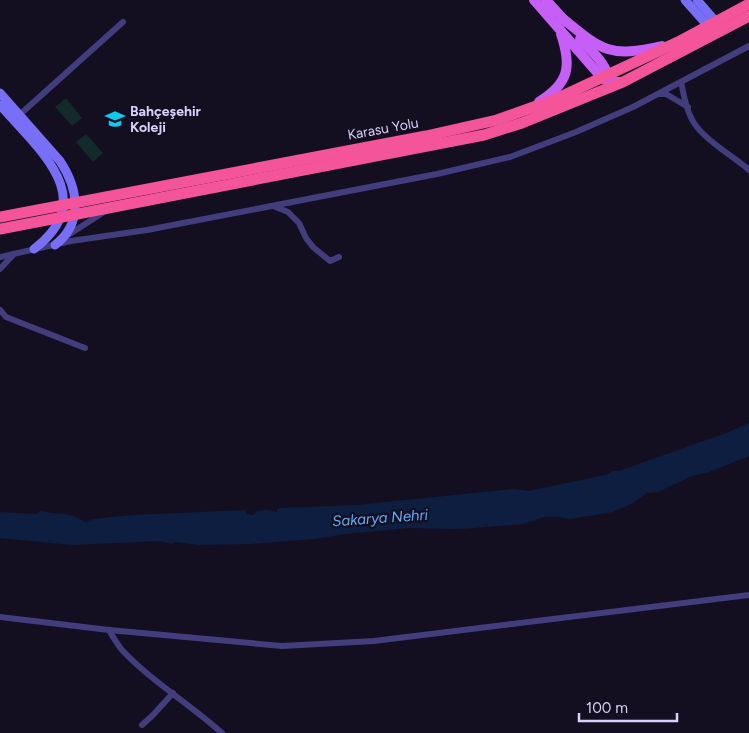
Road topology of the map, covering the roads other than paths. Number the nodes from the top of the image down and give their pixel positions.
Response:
1 (534, 0) edge
2 (546, 0) edge
3 (685, 0) edge
4 (697, 0) edge
5 (749, 4) edge
6 (749, 16) edge
7 (562, 18) junction
8 (123, 22) dead end
9 (712, 24) junction
10 (559, 28) junction
11 (678, 42) junction
12 (749, 46) edge
13 (605, 81) junction
14 (681, 82) junction
15 (0, 92) edge
16 (658, 94) junction
17 (0, 105) edge
18 (688, 107) junction
19 (525, 111) junction
20 (17, 117) junction
21 (749, 170) edge
22 (271, 206) junction
23 (113, 207) junction
24 (69, 210) junction
25 (0, 217) edge
26 (0, 229) edge
27 (65, 237) junction
28 (55, 245) junction
29 (34, 249) junction
30 (15, 253) junction
31 (0, 256) edge
32 (339, 256) dead end
33 (0, 269) edge
34 (0, 310) edge
35 (85, 348) dead end
36 (749, 595) edge
37 (0, 617) edge
38 (109, 630) junction
39 (173, 693) junction
40 (142, 725) dead end
41 (222, 733) edge

1 - 10 main road
2 - 7 main road
3 - 9 main road
4 - 9 main road
5 - 9 highway, Karasu Yolu
6 - 13 highway, Karasu Yolu
7 - 11 main road
7 - 13 main road
8 - 20 street
9 - 11 highway, Karasu Yolu
10 - 13 main road
10 - 19 main road
11 - 13 highway, Karasu Yolu
12 - 14 street
13 - 19 highway, Karasu Yolu
13 - 23 highway
14 - 16 street
14 - 18 street
15 - 20 main road
16 - 18 street
16 - 22 street
17 - 20 main road
18 - 21 street
19 - 24 highway, Karasu Yolu
20 - 24 main road
22 - 28 street
22 - 32 street
23 - 24 highway
23 - 27 street
24 - 25 highway, Karasu Yolu
24 - 26 highway
24 - 27 main road
24 - 29 main road
27 - 28 main road
28 - 29 street
29 - 30 street
30 - 31 street
30 - 33 street
34 - 35 street
36 - 38 street
37 - 38 street
38 - 39 street
39 - 40 street
39 - 41 street

